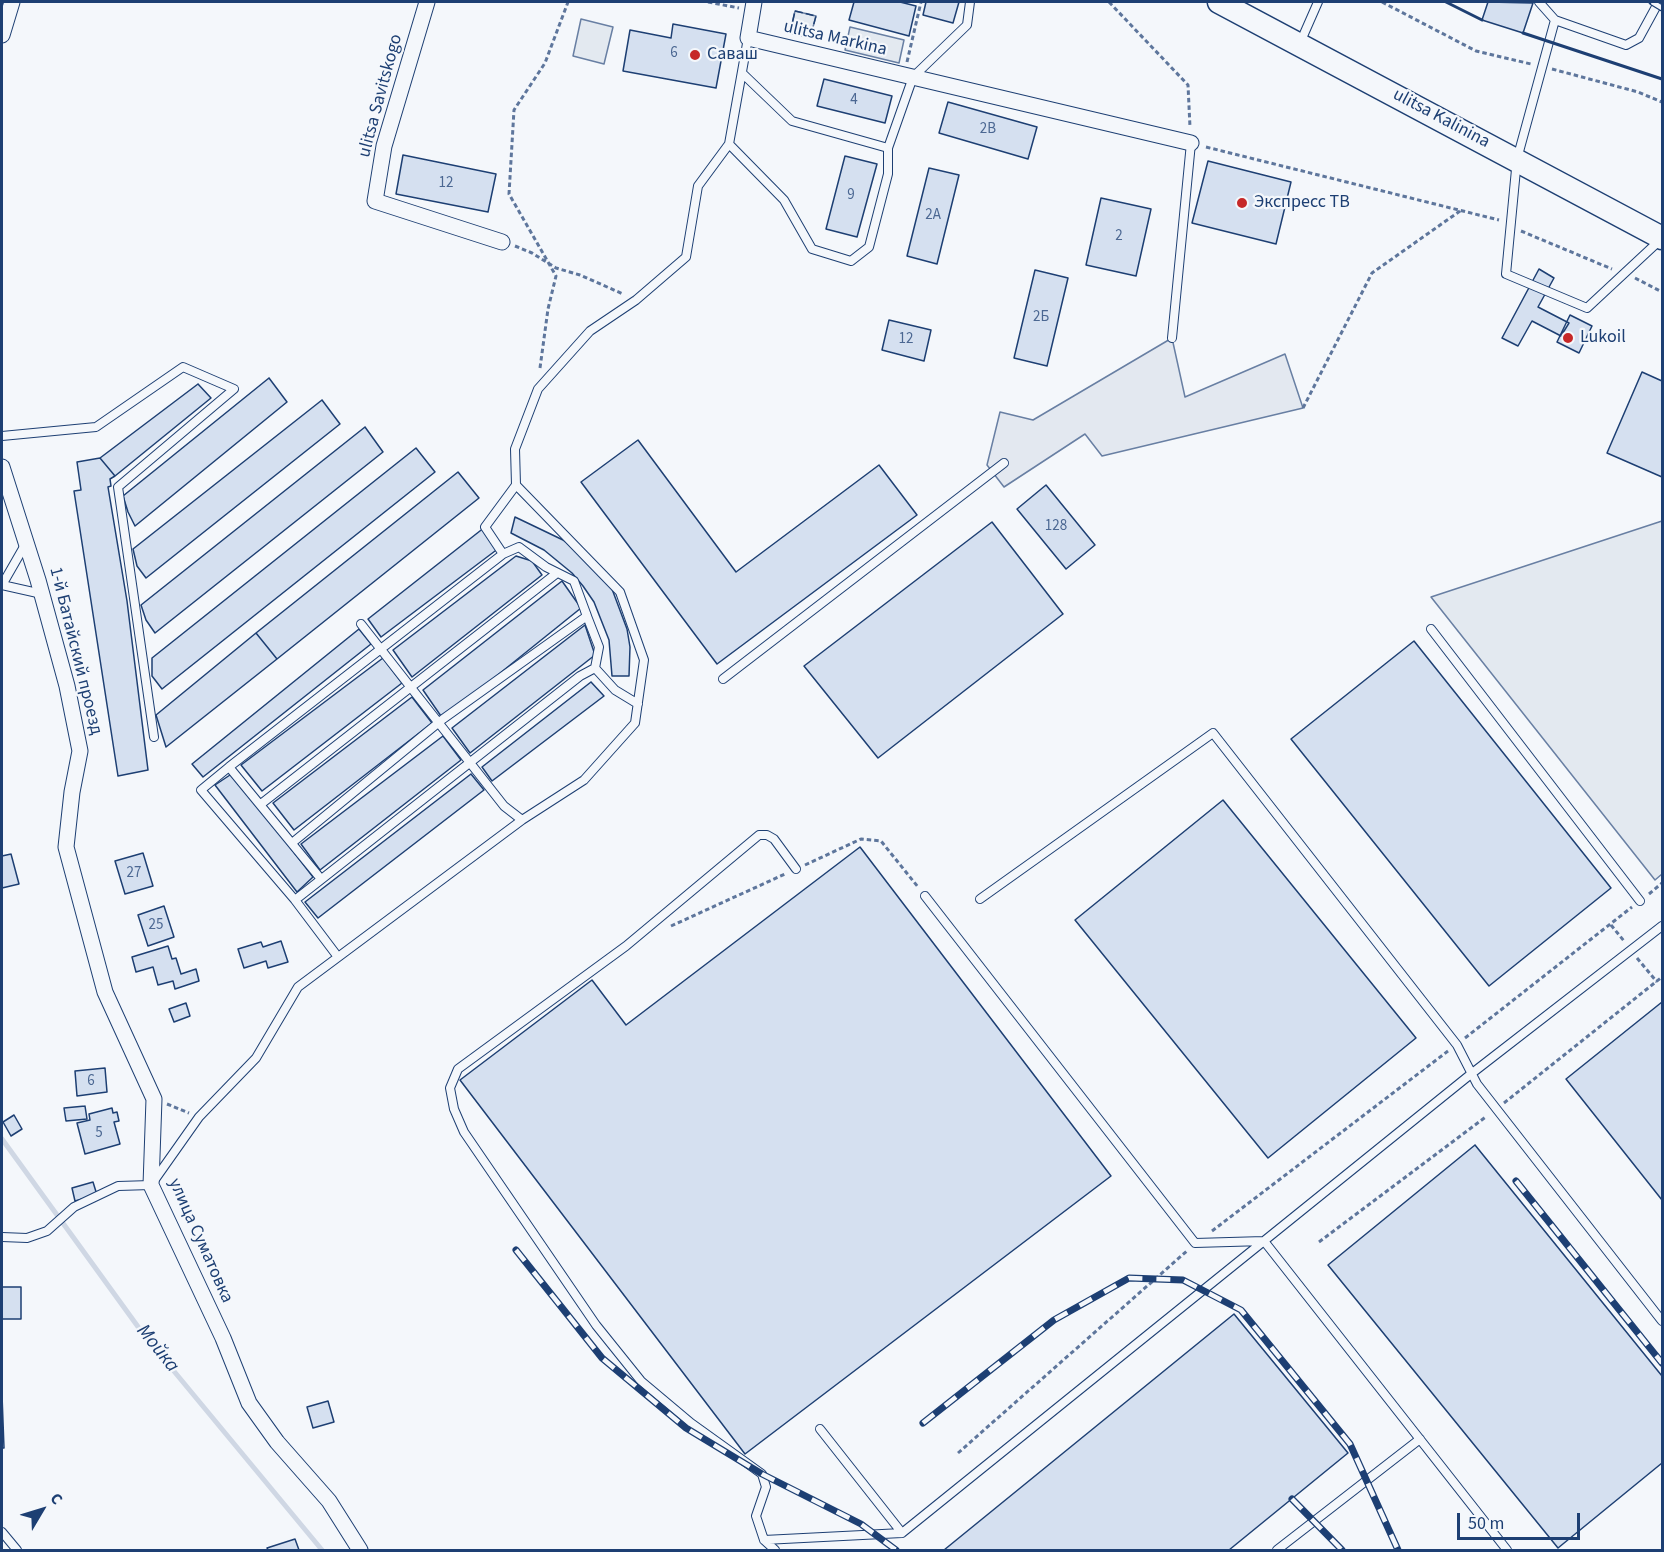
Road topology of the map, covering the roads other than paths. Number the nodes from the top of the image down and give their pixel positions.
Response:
1 (12, 2) edge
2 (427, 2) edge
3 (754, 2) edge
4 (970, 2) edge
5 (1219, 2) edge
6 (1318, 2) edge
7 (1539, 2) edge
8 (1659, 4) edge
9 (1555, 20) junction
10 (2, 35) edge
11 (748, 38) junction
12 (1299, 44) junction
13 (742, 73) junction
14 (908, 76) junction
15 (1191, 143) joint
16 (729, 144) junction
17 (888, 148) junction
18 (1517, 159) junction
19 (1662, 238) edge
20 (502, 242) road end
21 (1172, 338) dead end
22 (2, 436) edge
23 (1004, 463) dead end
24 (2, 467) edge
25 (516, 485) junction
26 (26, 543) junction
27 (503, 554) junction
28 (557, 573) junction
29 (42, 594) junction
30 (584, 609) junction
31 (362, 624) dead end
32 (1431, 629) dead end
33 (381, 649) junction
34 (595, 668) junction
35 (723, 680) dead end
36 (411, 687) junction
37 (638, 704) junction
38 (439, 723) junction
39 (154, 737) dead end
40 (470, 762) junction
41 (229, 767) junction
42 (261, 804) junction
43 (522, 820) junction
44 (292, 843) junction
45 (66, 847) joint
46 (796, 869) road end
47 (321, 879) junction
48 (925, 896) road end
49 (980, 899) dead end
50 (295, 900) junction
51 (1640, 901) road end
52 (1662, 926) edge
53 (338, 957) junction
54 (1472, 1074) junction
55 (152, 1185) junction
56 (2, 1237) edge
57 (1264, 1241) junction
58 (1662, 1321) edge
59 (820, 1429) dead end
60 (1420, 1439) junction
61 (2, 1532) edge
62 (902, 1533) junction
63 (764, 1540) junction
64 (17, 1551) edge
65 (360, 1551) edge
66 (775, 1551) edge
67 (1277, 1551) edge
68 (1507, 1551) edge

1 - 10 street
2 - 20 street, ulitsa Savitskogo
3 - 11 street
4 - 14 lane
5 - 12 main road, ulitsa Kalinina
6 - 12 lane
7 - 9 lane
8 - 9 lane
9 - 18 lane
11 - 13 lane
11 - 14 street, ulitsa Markina
12 - 18 main road, ulitsa Kalinina
13 - 16 lane
13 - 17 lane
14 - 15 street, ulitsa Markina
14 - 17 lane
15 - 21 lane
16 - 17 lane
16 - 25 lane
18 - 19 main road, ulitsa Kalinina
18 - 19 lane
22 - 39 lane
23 - 35 lane
24 - 26 street, 1-й Батайский проезд
25 - 27 lane
25 - 37 lane
26 - 29 street, 1-й Батайский проезд
26 - 29 lane
27 - 28 lane
27 - 33 lane
28 - 30 lane
28 - 36 lane
29 - 45 street, 1-й Батайский проезд
30 - 34 lane
30 - 38 lane
31 - 33 lane
32 - 51 lane
33 - 36 lane
33 - 41 lane
34 - 37 lane
34 - 40 lane
36 - 38 lane
36 - 42 lane
37 - 43 lane
38 - 40 lane
38 - 44 lane
40 - 43 lane
40 - 47 lane
41 - 42 lane
41 - 50 lane
42 - 44 lane
43 - 53 lane
44 - 47 lane
45 - 55 street, улица Суматовка
46 - 63 lane
47 - 50 lane
48 - 57 lane
49 - 54 lane
50 - 53 lane
52 - 54 lane
53 - 55 lane
54 - 57 lane
54 - 58 lane
55 - 56 lane
55 - 65 street, улица Суматовка
57 - 60 lane
57 - 62 lane
59 - 62 lane
60 - 67 lane
60 - 68 lane
61 - 64 lane
62 - 63 lane
63 - 66 lane

